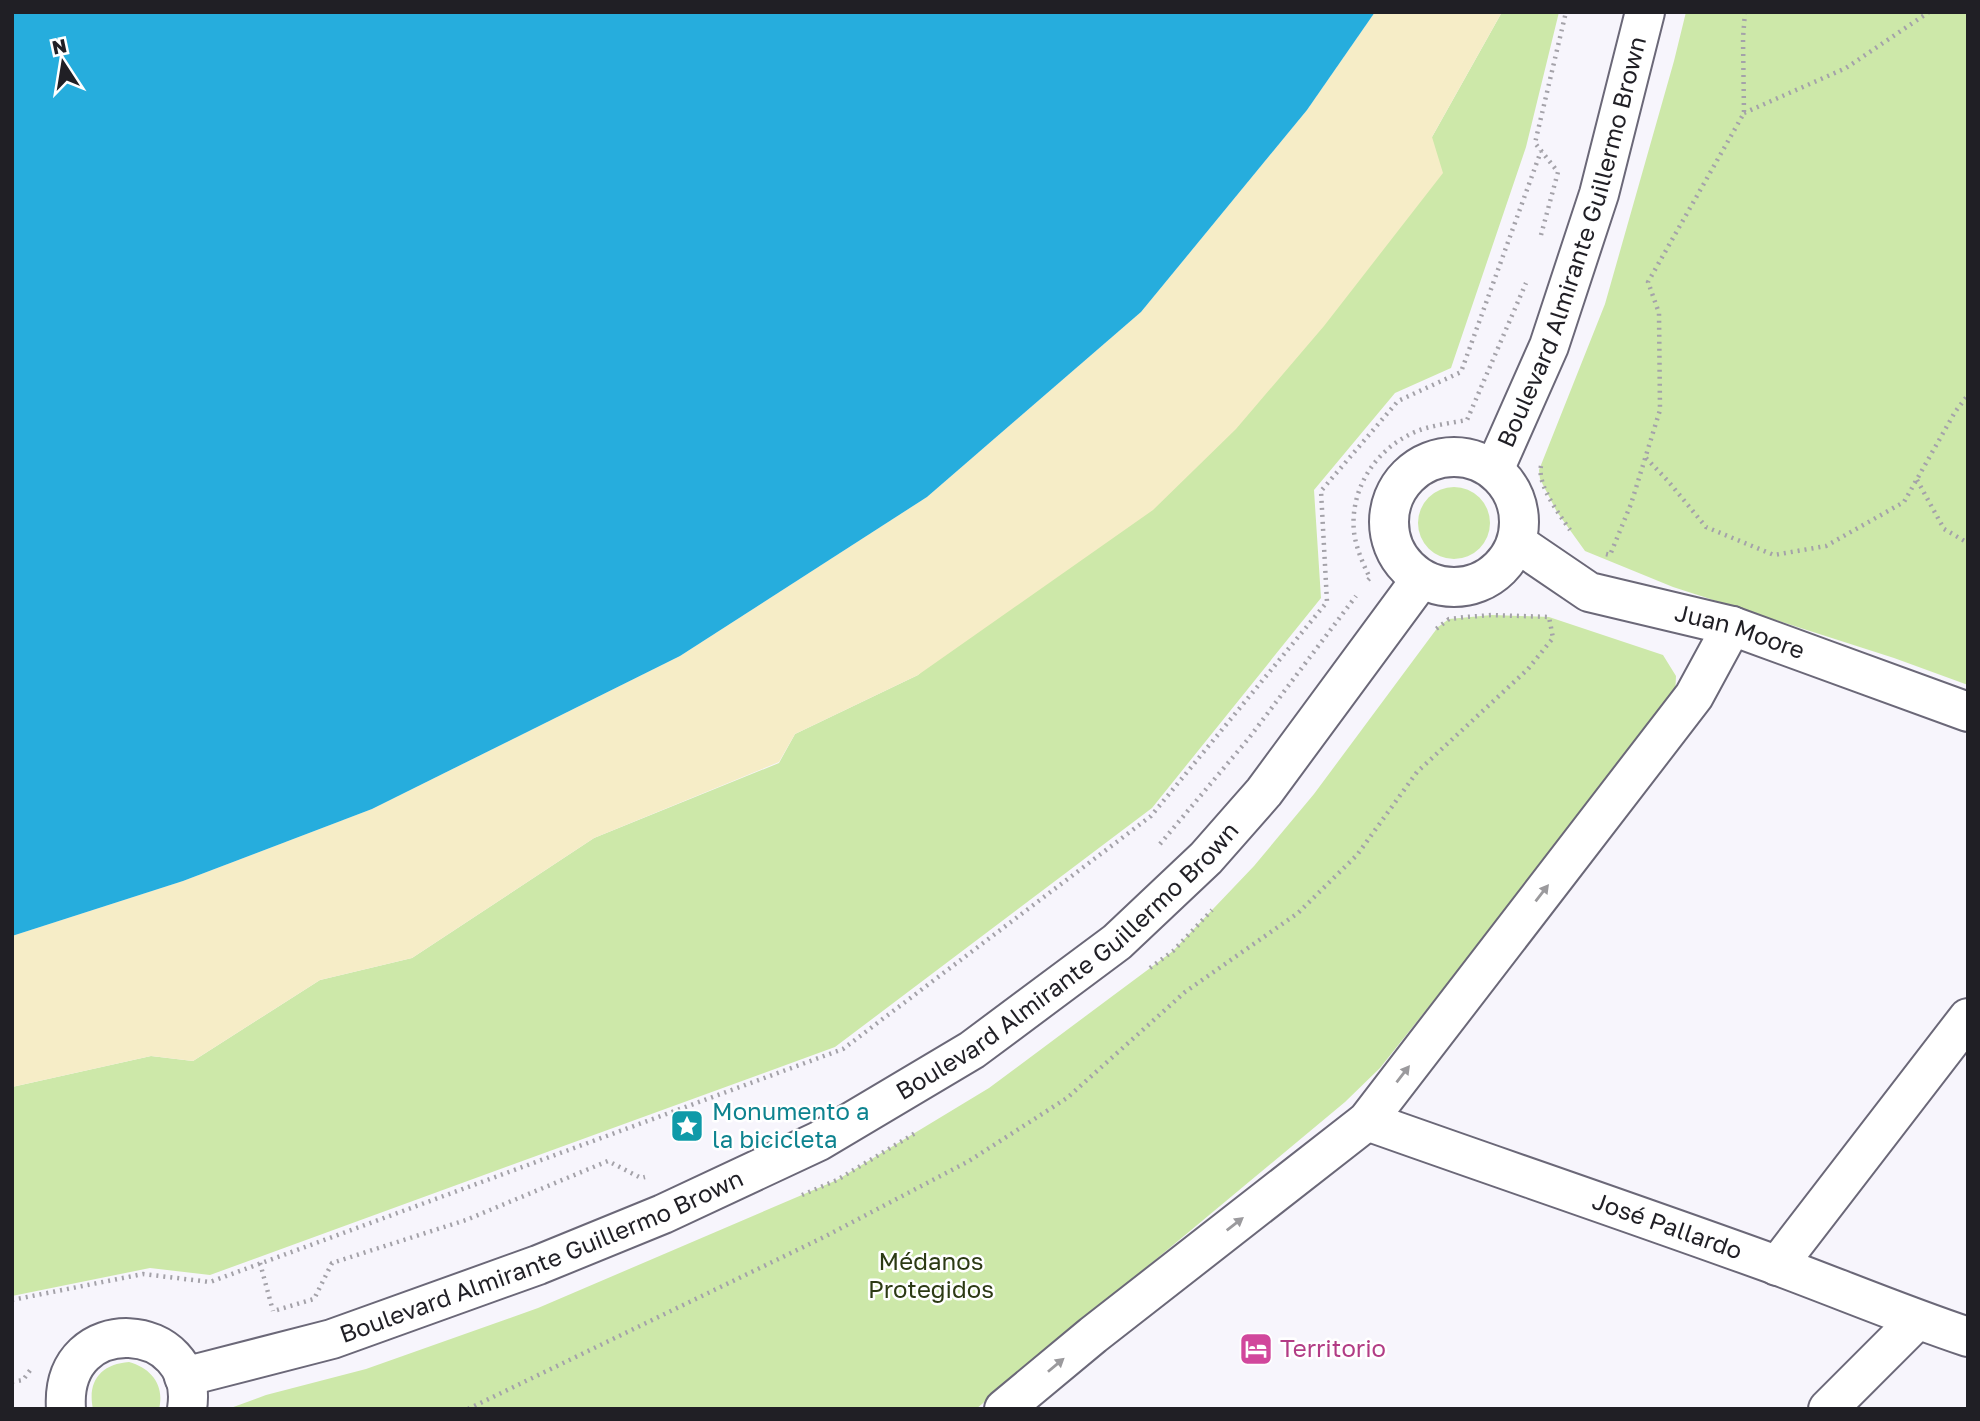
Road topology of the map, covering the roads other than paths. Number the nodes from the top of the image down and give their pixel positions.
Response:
1 (1645, 12) edge
2 (1494, 470) junction
3 (1517, 543) junction
4 (1421, 579) junction
5 (1732, 626) junction
6 (1968, 712) edge
7 (1968, 1018) edge
8 (1367, 1121) junction
9 (1777, 1266) junction
10 (1917, 1320) junction
11 (1968, 1337) edge
12 (186, 1393) edge
13 (66, 1409) edge
14 (1004, 1409) edge
15 (1828, 1409) edge

1 - 2 street, Boulevard Almirante Guillermo Brown
2 - 3 street, Boulevard Almirante Guillermo Brown
2 - 4 street, Boulevard Almirante Guillermo Brown
3 - 4 street
3 - 5 street, Juan Moore
4 - 12 street, Boulevard Almirante Guillermo Brown
5 - 6 street, Juan Moore
8 -> 5 street
7 - 9 street
8 - 9 street, José Pallardo
14 -> 8 street
9 - 10 street, José Pallardo
10 - 11 street, José Pallardo
10 - 15 street
12 - 13 street, Boulevard Almirante Guillermo Brown

